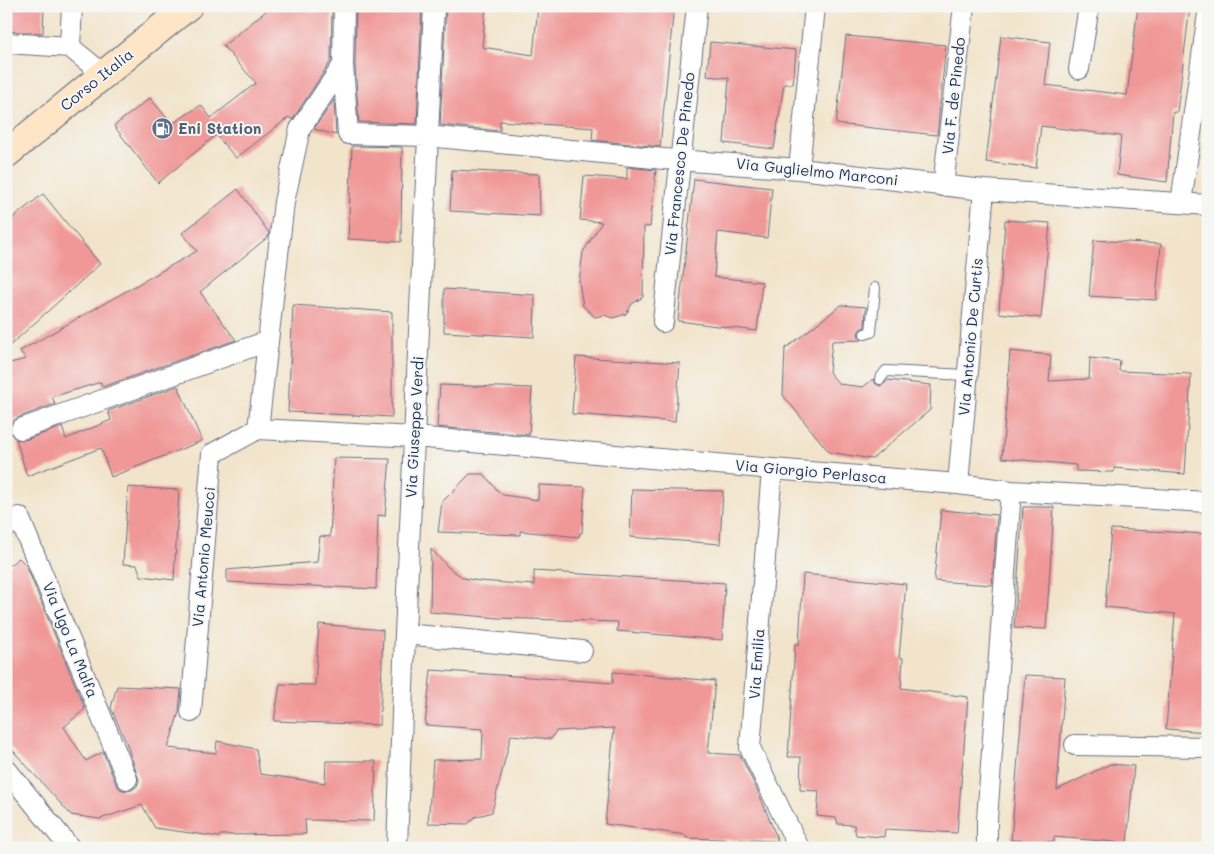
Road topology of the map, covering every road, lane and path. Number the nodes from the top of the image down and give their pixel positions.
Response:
1 (72, 6) edge
2 (188, 6) edge
3 (344, 6) edge
4 (434, 6) edge
5 (697, 6) edge
6 (815, 6) edge
7 (964, 6) edge
8 (1089, 6) edge
9 (1208, 14) edge
10 (6, 43) edge
11 (70, 47) junction
12 (343, 65) junction
13 (1078, 70) dead end
14 (104, 75) junction
15 (427, 136) junction
16 (6, 154) edge
17 (681, 160) junction
18 (799, 168) junction
19 (944, 186) junction
20 (984, 190) junction
21 (1181, 203) junction
22 (1208, 205) edge
23 (875, 288) dead end
24 (663, 322) dead end
25 (865, 334) dead end
26 (268, 341) junction
27 (967, 375) junction
28 (880, 379) dead end
29 (258, 429) junction
30 (21, 430) dead end
31 (415, 437) junction
32 (772, 470) junction
33 (958, 484) junction
34 (1011, 490) junction
35 (1208, 502) edge
36 (6, 527) edge
37 (405, 634) junction
38 (582, 651) dead end
39 (191, 712) dead end
40 (1075, 745) dead end
41 (1208, 747) edge
42 (6, 769) edge
43 (127, 779) dead end
44 (70, 848) edge
45 (397, 848) edge
46 (799, 848) edge
47 (987, 848) edge

1 - 11 street
2 - 14 main road, Corso Italia
3 - 12 street
4 - 15 street, Via Giuseppe Verdi
5 - 17 street, Via Francesco De Pinedo
6 - 18 street
7 - 19 street, Via F. de Pinedo
8 - 13 street
9 - 21 street
10 - 11 street
11 - 14 street
12 - 15 street
12 - 26 street
14 - 16 main road, Corso Italia
15 - 17 street, Via Guglielmo Marconi
15 - 31 street, Via Giuseppe Verdi
17 - 18 street, Via Guglielmo Marconi
17 - 24 street, Via Francesco De Pinedo
18 - 19 street, Via Guglielmo Marconi
19 - 20 street, Via Guglielmo Marconi
20 - 21 street, Via Guglielmo Marconi
20 - 27 street, Via Antonio De Curtis
21 - 22 street, Via Guglielmo Marconi
23 - 25 lane
26 - 29 street
26 - 30 street
27 - 28 lane
27 - 33 street, Via Antonio De Curtis
29 - 31 street
29 - 39 street, Via Antonio Meucci
31 - 32 street, Via Giorgio Perlasca
31 - 37 street, Via Giuseppe Verdi
32 - 33 street, Via Giorgio Perlasca
32 - 46 street, Via Emilia
33 - 34 street, Via Giorgio Perlasca
34 - 35 street, Via Giorgio Perlasca
34 - 47 street
36 - 43 street, Via Ugo La Malfa
37 - 38 street
37 - 45 street, Via Giuseppe Verdi
40 - 41 street
42 - 44 street

